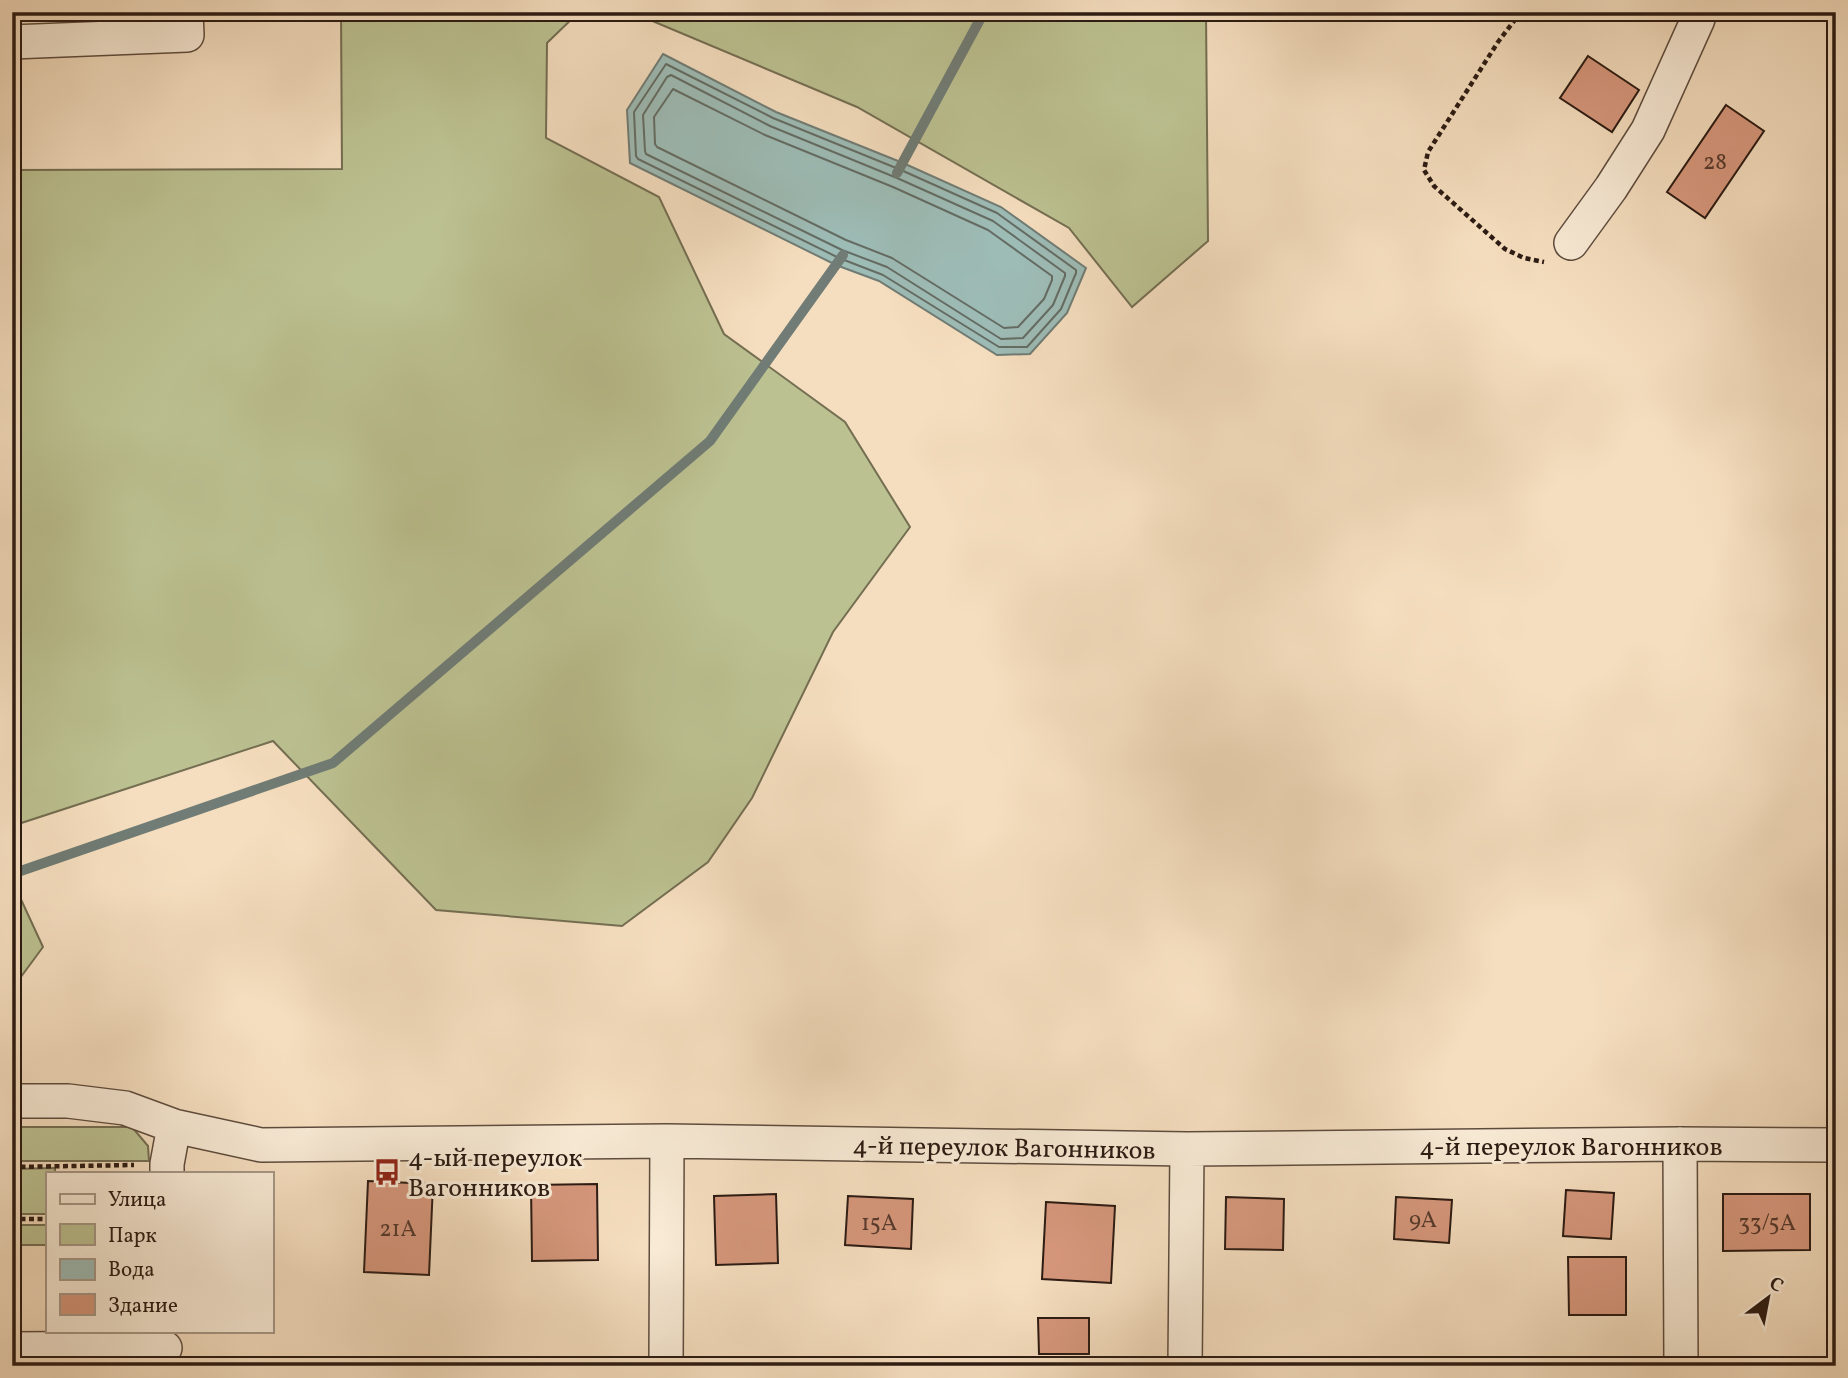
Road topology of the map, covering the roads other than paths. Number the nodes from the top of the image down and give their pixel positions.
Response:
1 (186, 12) edge
2 (1698, 12) edge
3 (12, 42) edge
4 (1571, 243) road end
5 (12, 1101) edge
6 (174, 1126) junction
7 (667, 1142) junction
8 (1680, 1144) junction
9 (1836, 1145) edge
10 (1187, 1149) junction
11 (167, 1168) edge
12 (165, 1348) edge
13 (12, 1349) edge
14 (666, 1366) edge
15 (1185, 1366) edge
16 (1681, 1366) edge

1 - 3 street
2 - 4 street
5 - 6 street, 4-й переулок Вагонников
6 - 7 street, 4-й переулок Вагонников
6 - 11 street
7 - 10 street, 4-й переулок Вагонников
7 - 14 street
8 - 9 street, 4-й переулок Вагонников
8 - 10 street, 4-й переулок Вагонников
8 - 16 street
10 - 15 street
12 - 13 street

